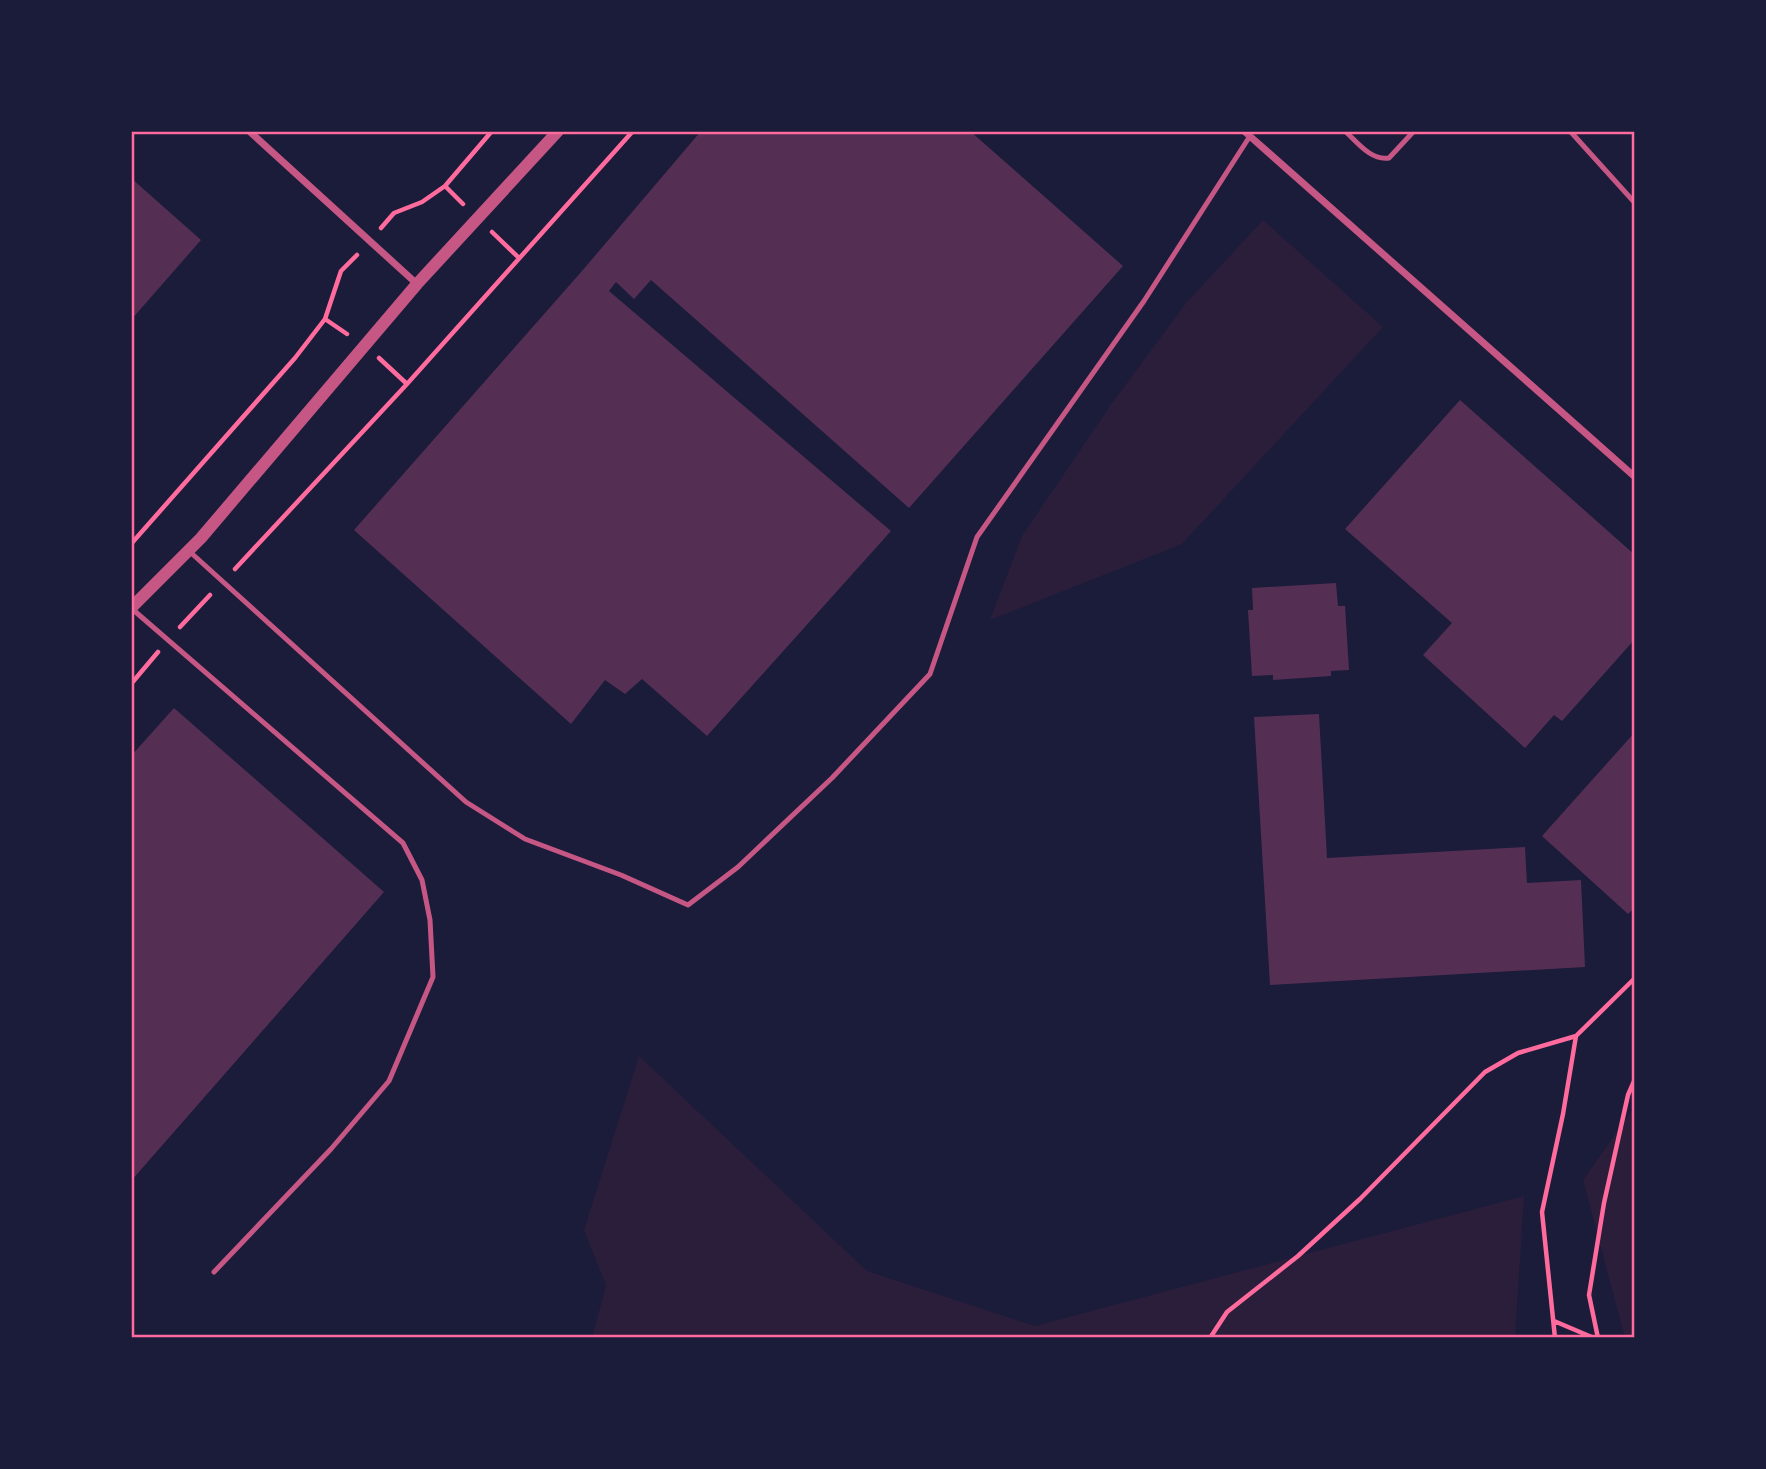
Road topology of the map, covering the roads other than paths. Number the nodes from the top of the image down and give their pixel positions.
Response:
1 (249, 131) edge
2 (558, 131) edge
3 (1345, 131) edge
4 (1414, 131) edge
5 (1570, 131) edge
6 (1247, 134) edge
7 (1635, 203) edge
8 (418, 284) junction
9 (1635, 477) edge
10 (189, 551) junction
11 (131, 608) edge
12 (214, 1272) dead end

1 - 8 street
2 - 8 street
3 - 4 lane
5 - 7 lane
6 - 9 street
6 - 10 lane
8 - 10 street
10 - 11 street
11 - 12 lane

